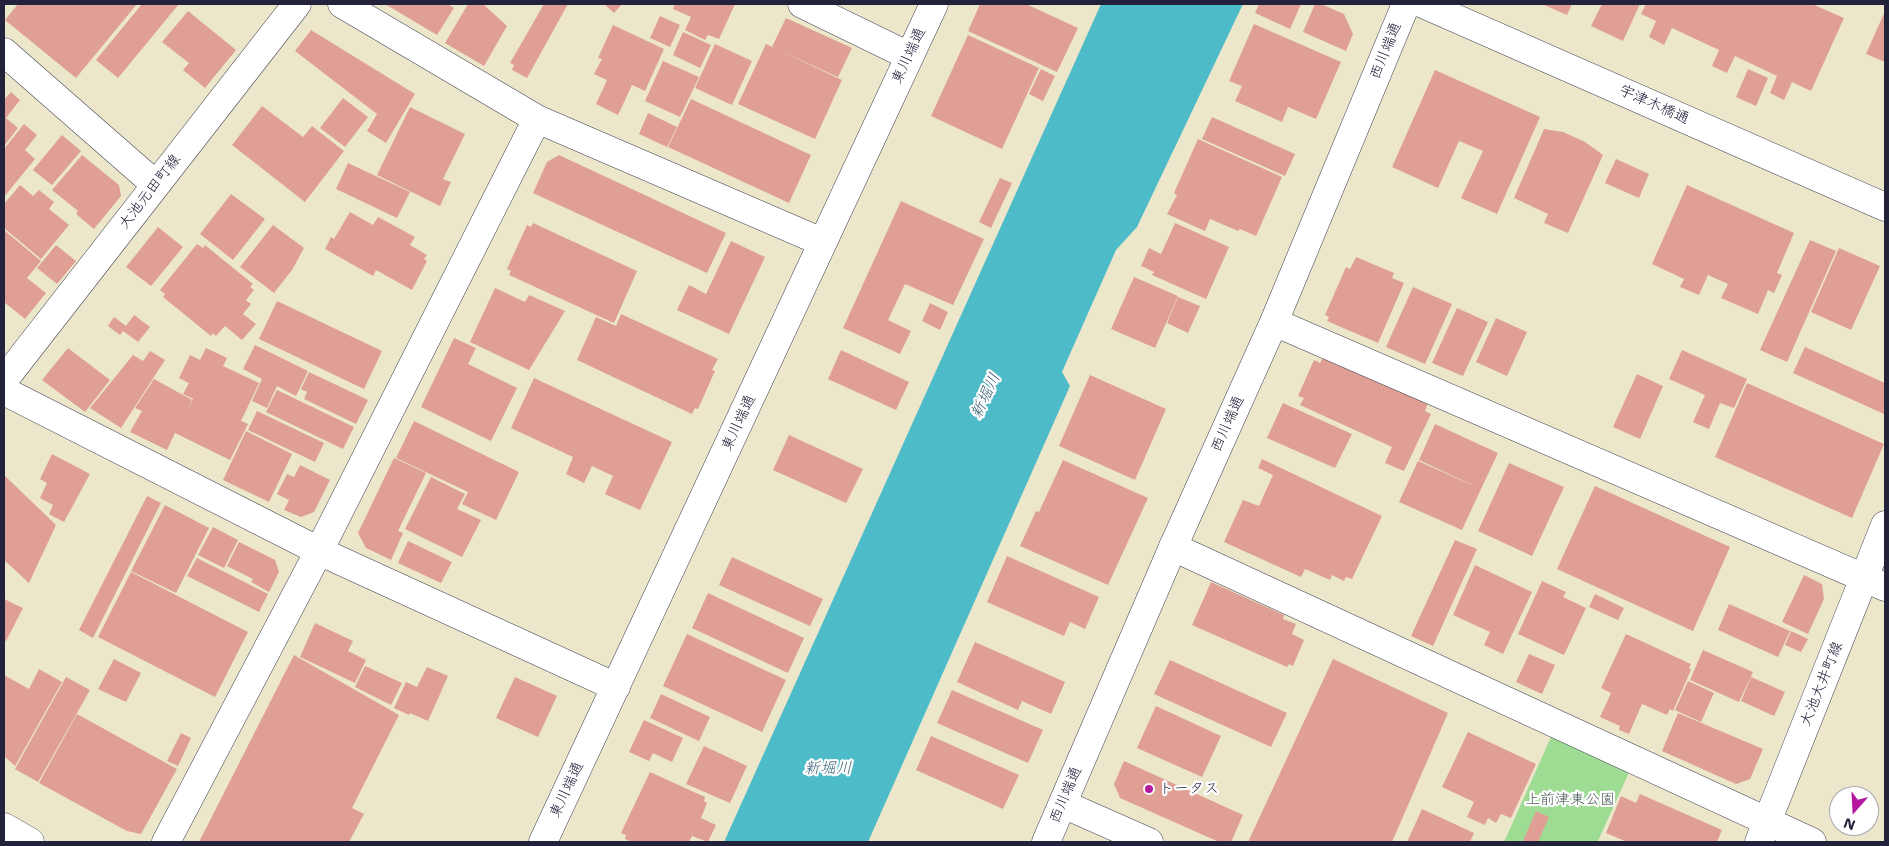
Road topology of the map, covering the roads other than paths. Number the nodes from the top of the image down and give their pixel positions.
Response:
1 (297, 4) edge
2 (342, 4) edge
3 (802, 4) edge
4 (934, 4) edge
5 (1406, 4) edge
6 (1423, 4) edge
7 (4, 52) edge
8 (909, 56) junction
9 (537, 119) junction
10 (156, 185) junction
11 (1885, 207) edge
12 (822, 242) junction
13 (1274, 322) junction
14 (4, 380) edge
15 (4, 391) edge
16 (1885, 525) edge
17 (1173, 546) junction
18 (319, 551) junction
19 (1875, 582) edge
20 (616, 686) junction
21 (1063, 804) junction
22 (4, 827) edge
23 (1763, 832) edge
24 (30, 842) edge
25 (166, 842) edge
26 (543, 842) edge
27 (1046, 842) edge
28 (1149, 842) edge
29 (1812, 842) edge

1 - 10 street, 大池元田町線
2 - 9 street
3 - 8 street
4 - 8 street, 東川端通
5 - 13 street, 西川端通
6 - 11 street, 宇津木橋通
7 - 10 street
8 - 12 street, 東川端通
9 - 12 street
9 - 18 street
10 - 14 street, 大池元田町線
12 - 20 street, 東川端通
13 - 17 street, 西川端通
13 - 19 street
15 - 18 street
16 - 19 street, 大池大井町線
17 - 21 street, 西川端通
17 - 23 street
18 - 20 street
18 - 25 street
19 - 23 street, 大池大井町線
20 - 26 street, 東川端通
21 - 27 street, 西川端通
21 - 28 street
22 - 24 street
23 - 29 street

